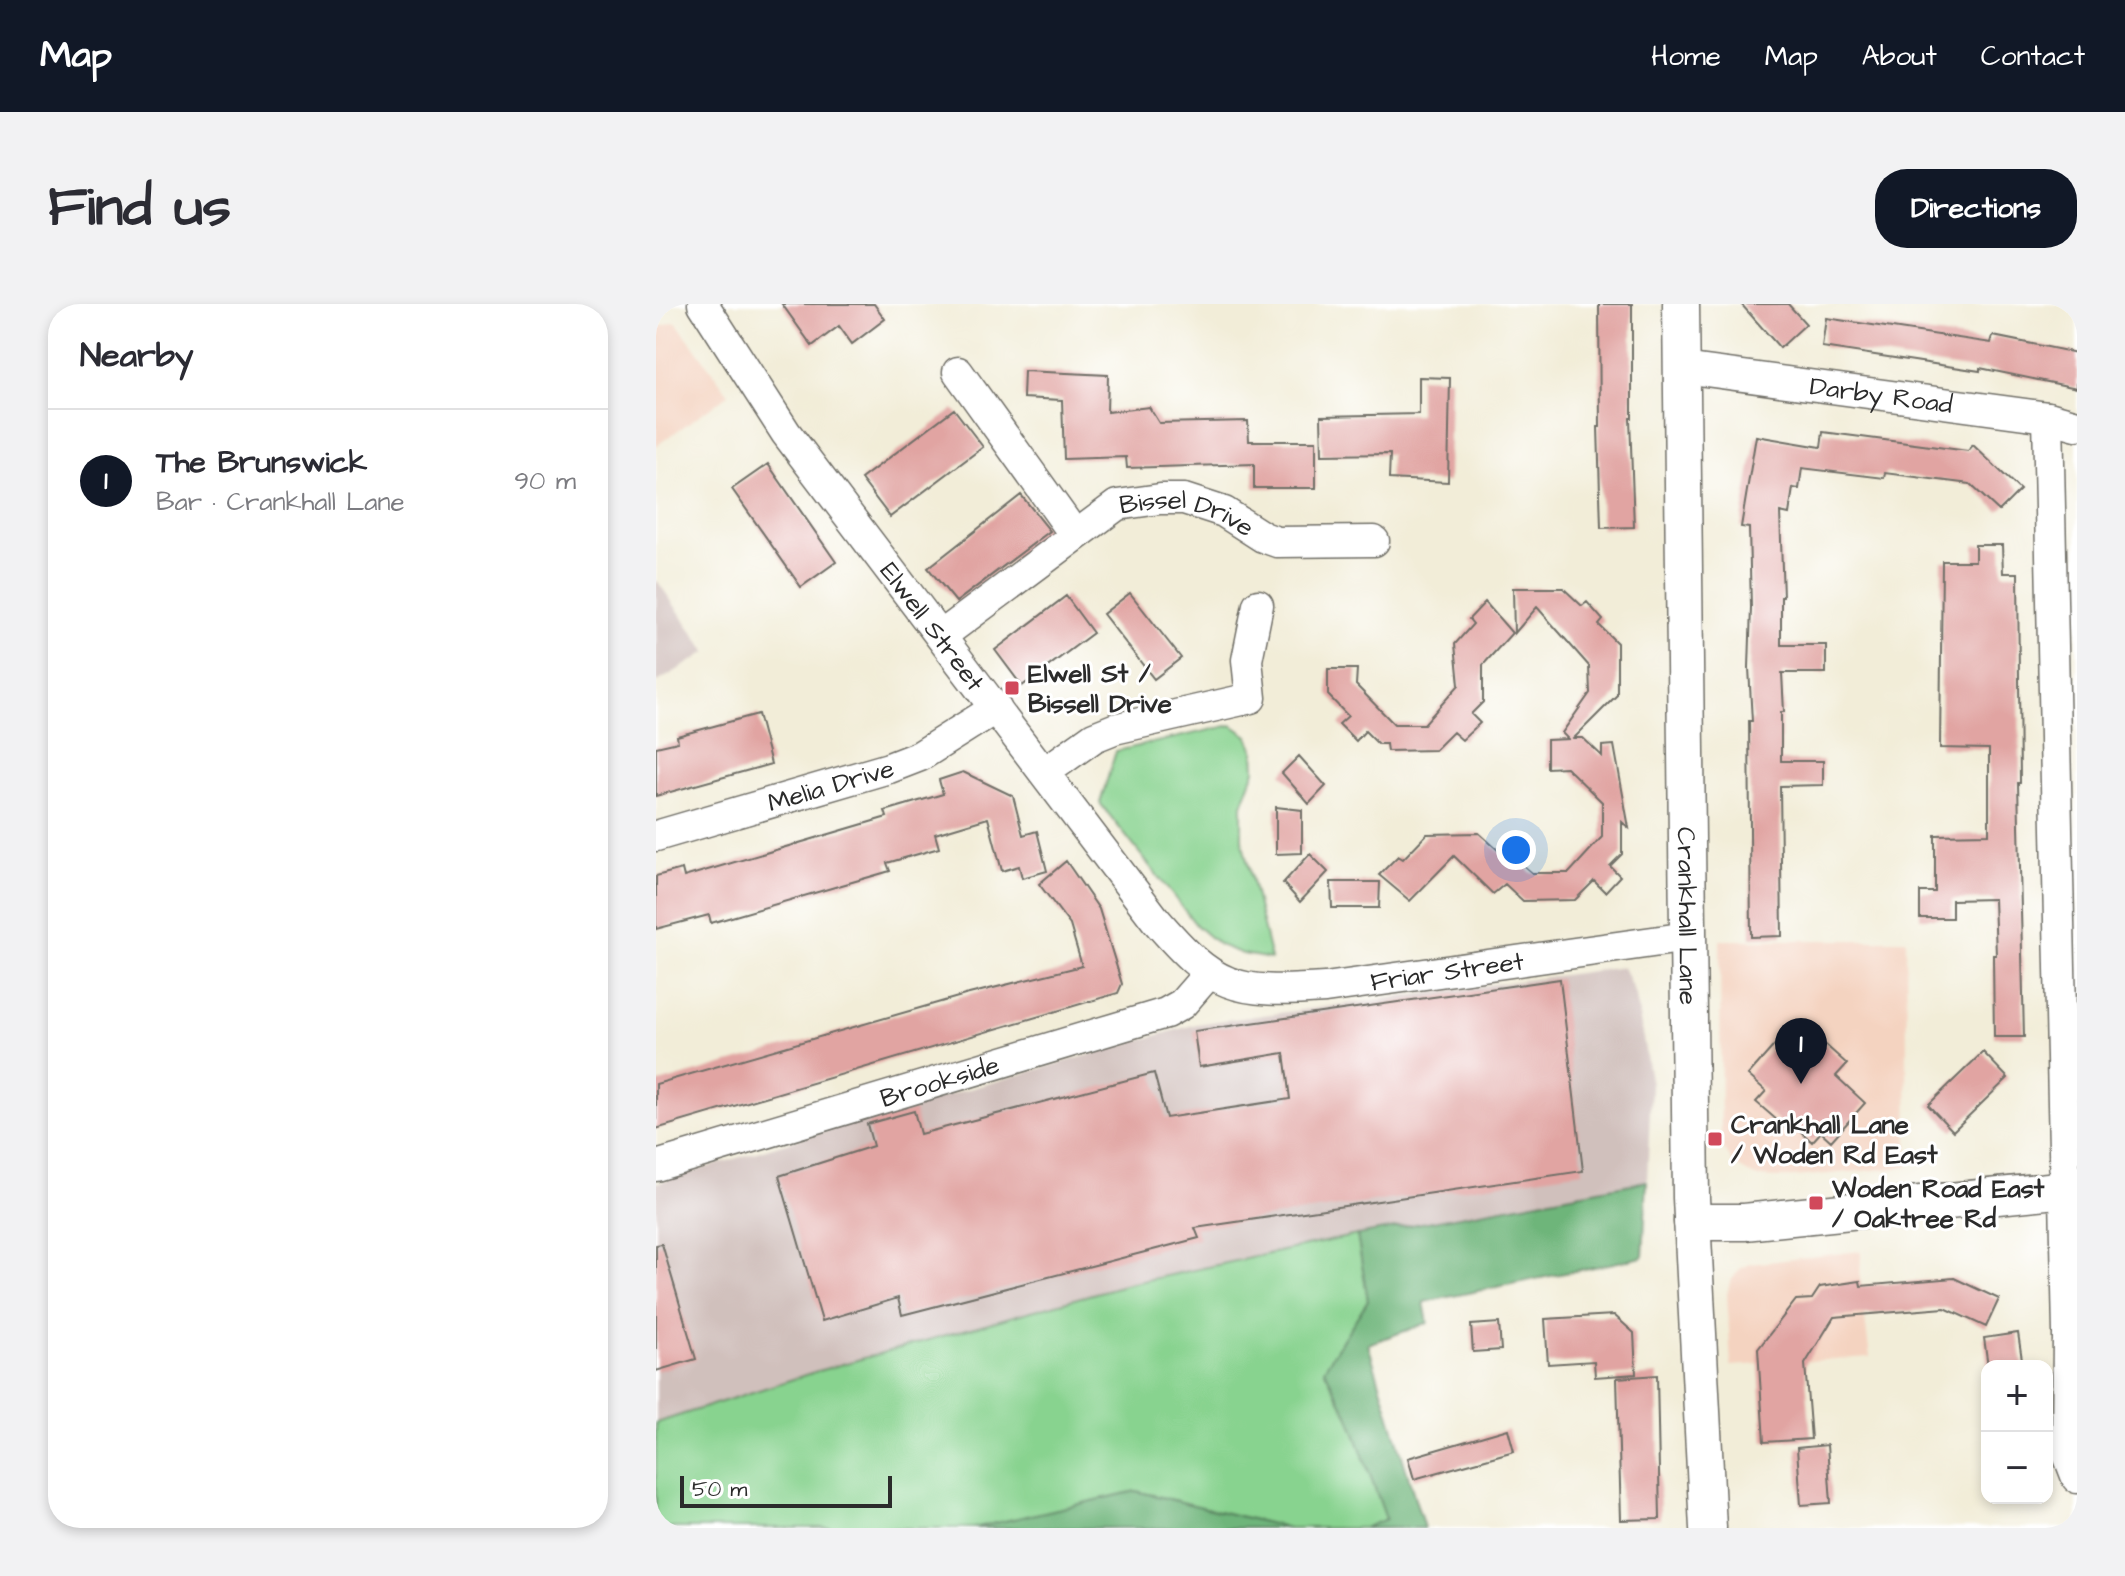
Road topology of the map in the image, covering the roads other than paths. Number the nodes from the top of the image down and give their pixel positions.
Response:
1 (704, 304) edge
2 (1681, 304) edge
3 (1683, 368) junction
4 (958, 372) dead end
5 (2048, 417) junction
6 (2077, 425) edge
7 (1075, 535) junction
8 (1374, 541) dead end
9 (1258, 605) dead end
10 (941, 636) junction
11 (996, 708) junction
12 (1045, 772) junction
13 (2067, 811) edge
14 (656, 836) edge
15 (1688, 937) junction
16 (1209, 973) junction
17 (656, 1166) edge
18 (2071, 1188) edge
19 (1692, 1222) junction
20 (2077, 1478) edge
21 (1708, 1528) edge

1 - 10 street, Elwell Street
2 - 3 street, Crankhall Lane
3 - 5 street, Darby Road
3 - 15 street, Crankhall Lane
4 - 7 street
5 - 6 street, Darby Road
5 - 13 street
7 - 8 street, Bissel Drive
7 - 10 street, Bissel Drive
9 - 12 street
10 - 11 street, Elwell Street
11 - 12 street, Elwell Street
11 - 14 street, Melia Drive
12 - 16 street, Elwell Street
13 - 18 street
15 - 16 street, Friar Street
15 - 19 street, Crankhall Lane
16 - 17 street, Brookside
18 - 19 street
18 - 20 street
19 - 21 street, Crankhall Lane

